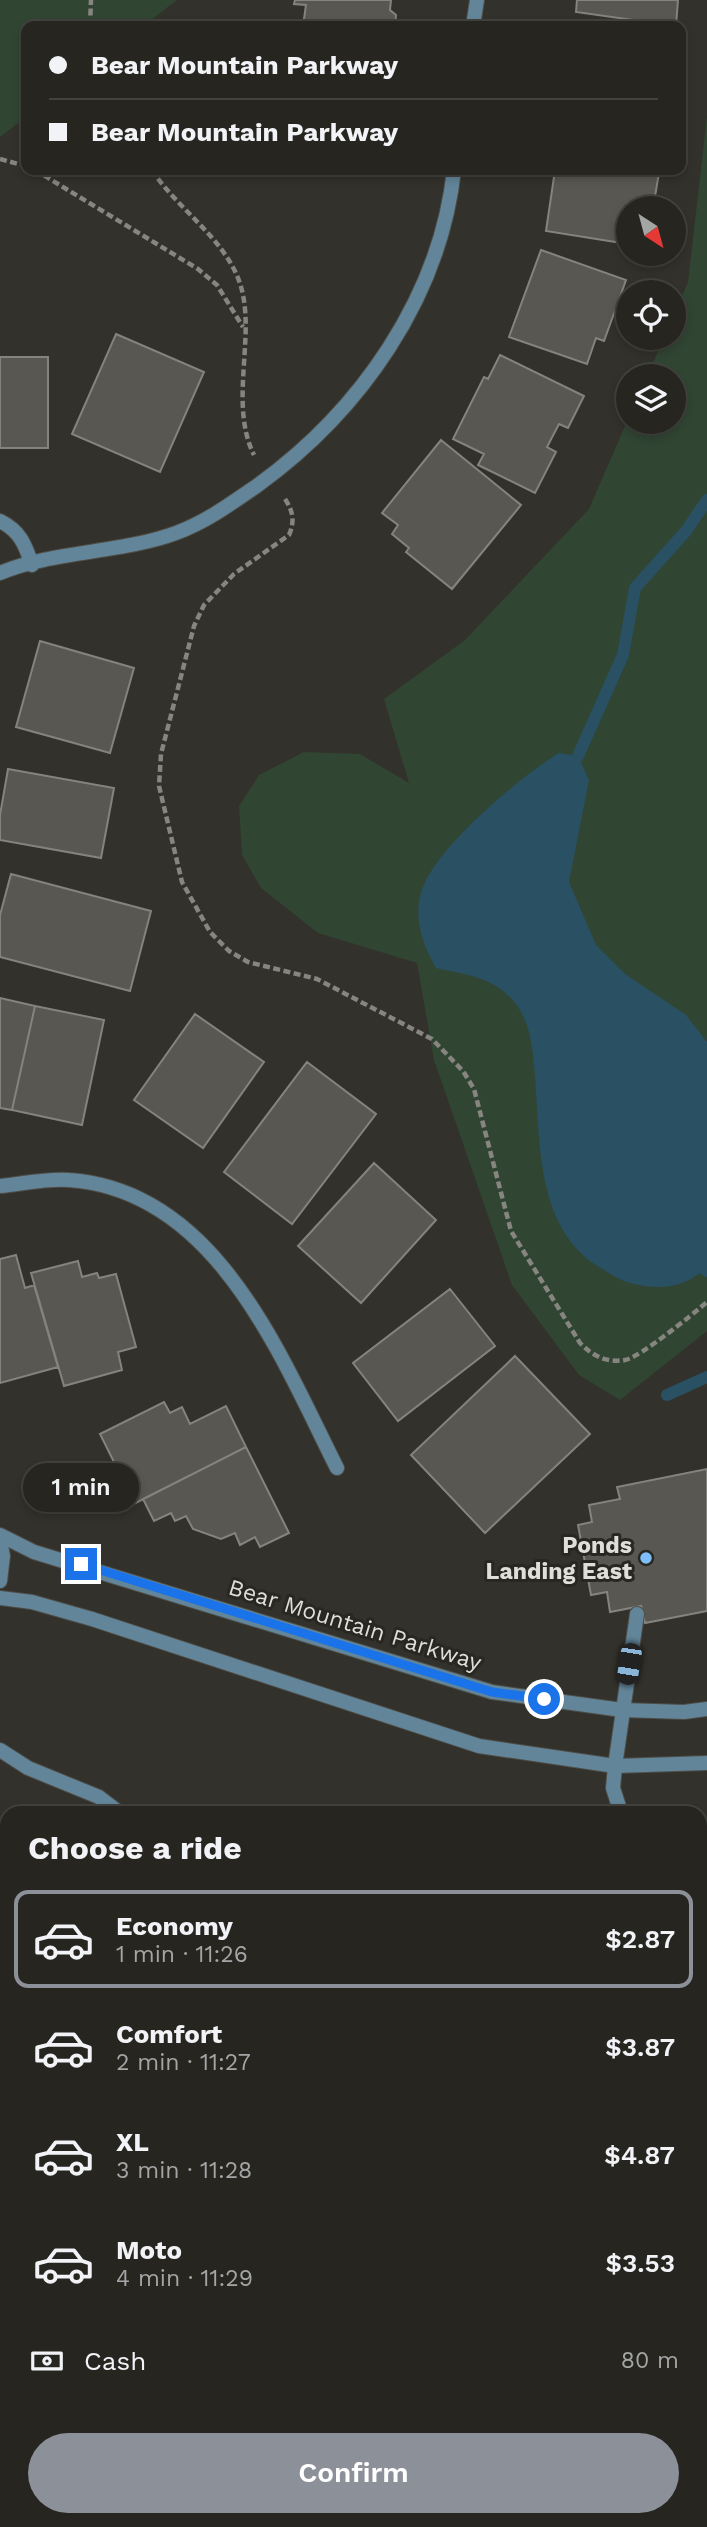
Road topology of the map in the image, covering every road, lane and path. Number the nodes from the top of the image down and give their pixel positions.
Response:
1 (91, 0) edge
2 (477, 0) edge
3 (90, 21) edge
4 (474, 21) edge
5 (0, 159) edge
6 (21, 165) edge
7 (43, 175) edge
8 (156, 175) edge
9 (453, 175) edge
10 (244, 328) junction
11 (252, 452) dead end
12 (283, 497) dead end
13 (0, 521) edge
14 (32, 565) junction
15 (0, 573) edge
16 (0, 1186) edge
17 (707, 1302) edge
18 (337, 1468) dead end
19 (0, 1538) edge
20 (0, 1581) edge
21 (0, 1598) edge
22 (637, 1614) dead end
23 (707, 1709) edge
24 (622, 1710) junction
25 (0, 1750) edge
26 (707, 1763) edge
27 (615, 1766) junction
28 (111, 1806) edge
29 (619, 1806) edge

1 - 3 path
2 - 4 street
5 - 6 path
7 - 10 path
8 - 10 path
9 - 14 street
10 - 11 path
12 - 17 path
13 - 14 street
14 - 15 street
16 - 18 street
19 - 20 street
19 - 24 street, Bear Mountain Parkway
21 - 27 street
22 - 24 street
23 - 24 street, Bear Mountain Parkway
24 - 27 street
25 - 28 street
26 - 27 street
27 - 29 street

